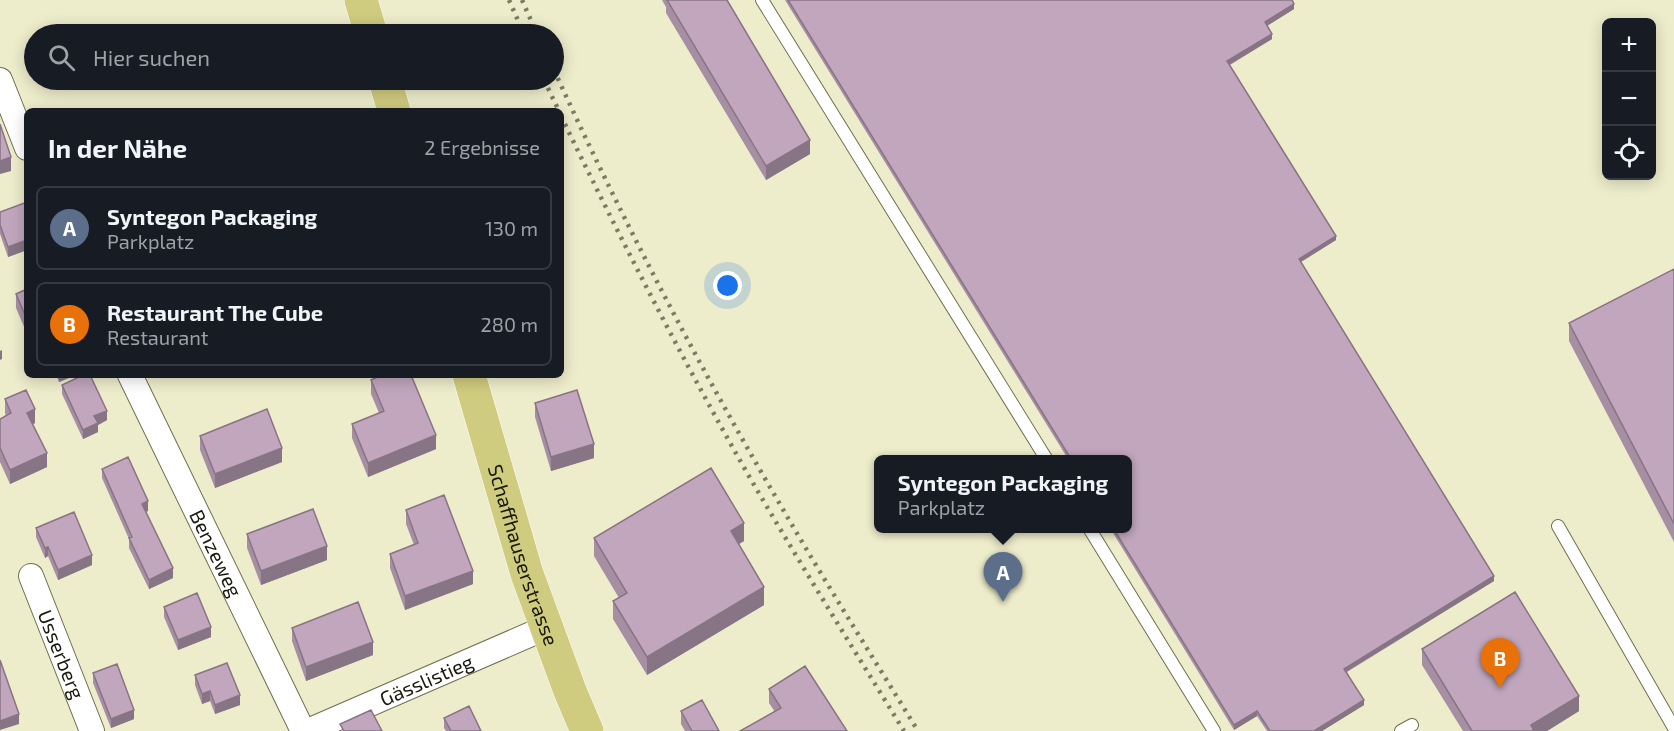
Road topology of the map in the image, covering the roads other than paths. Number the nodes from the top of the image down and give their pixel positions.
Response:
1 (361, 0) edge
2 (762, 0) edge
3 (369, 24) edge
4 (0, 80) edge
5 (388, 90) edge
6 (393, 108) edge
7 (24, 140) edge
8 (131, 378) edge
9 (471, 378) edge
10 (1045, 455) edge
11 (1558, 526) dead end
12 (1092, 533) edge
13 (30, 576) dead end
14 (545, 628) junction
15 (1674, 728) edge
16 (92, 731) edge
17 (303, 731) edge
18 (308, 731) edge
19 (587, 731) edge
20 (1214, 731) edge

1 - 3 main road
2 - 10 lane
4 - 7 street
5 - 6 main road
8 - 17 street, Benzeweg
9 - 14 main road, Schaffhauserstrasse
11 - 15 lane
12 - 20 lane
13 - 16 street, Usserberg
14 - 18 street, Gässlistieg
14 - 19 main road, Schaffhauserstrasse

